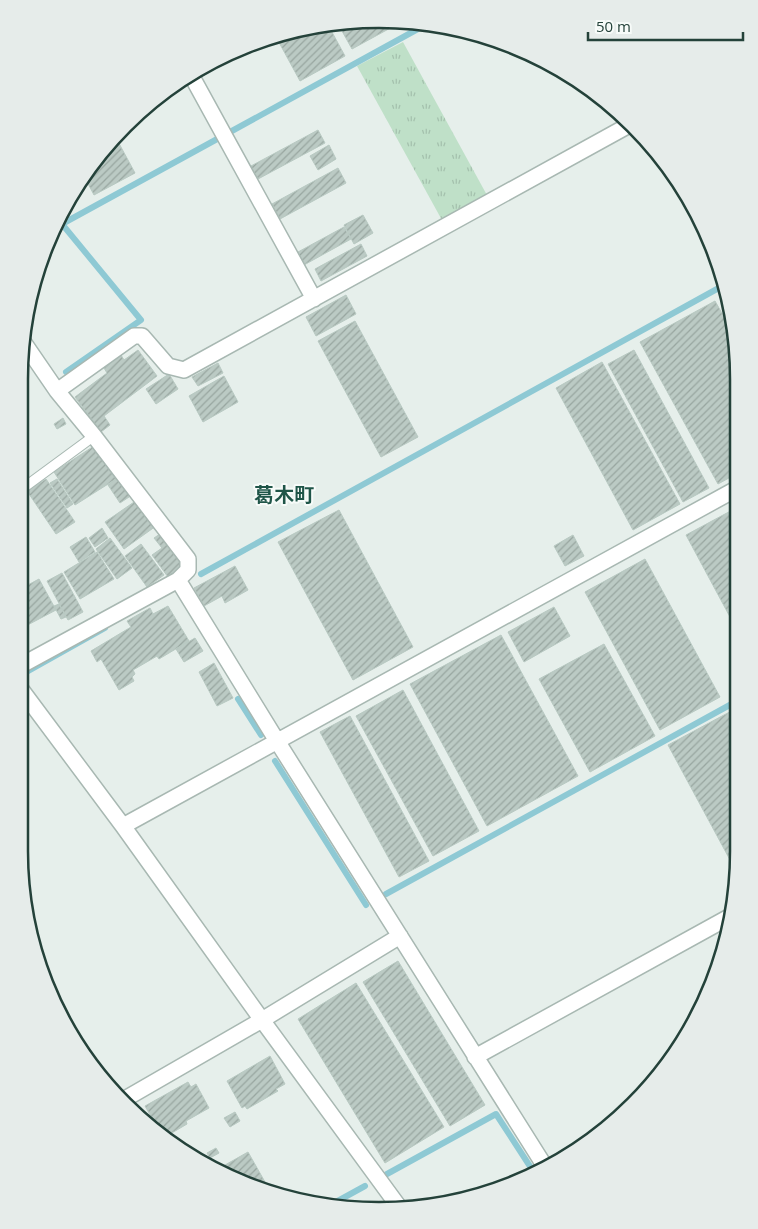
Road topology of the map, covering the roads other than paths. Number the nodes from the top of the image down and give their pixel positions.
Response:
1 (194, 81) edge
2 (625, 127) edge
3 (314, 299) junction
4 (29, 350) edge
5 (57, 391) junction
6 (94, 436) junction
7 (28, 485) edge
8 (730, 492) edge
9 (178, 580) junction
10 (28, 662) edge
11 (28, 699) edge
12 (277, 741) junction
13 (123, 826) junction
14 (724, 920) edge
15 (400, 936) junction
16 (262, 1020) junction
17 (475, 1057) junction
18 (128, 1097) edge
19 (541, 1161) edge
20 (395, 1201) edge

1 - 3 street
2 - 3 street
3 - 5 street
4 - 5 street
5 - 6 street
6 - 7 lane
6 - 9 street
8 - 12 street
9 - 10 street
9 - 12 street
11 - 13 street
12 - 13 street
12 - 15 street
13 - 16 street
14 - 17 street
15 - 16 street
15 - 17 street
16 - 18 street
16 - 20 street
17 - 19 street

